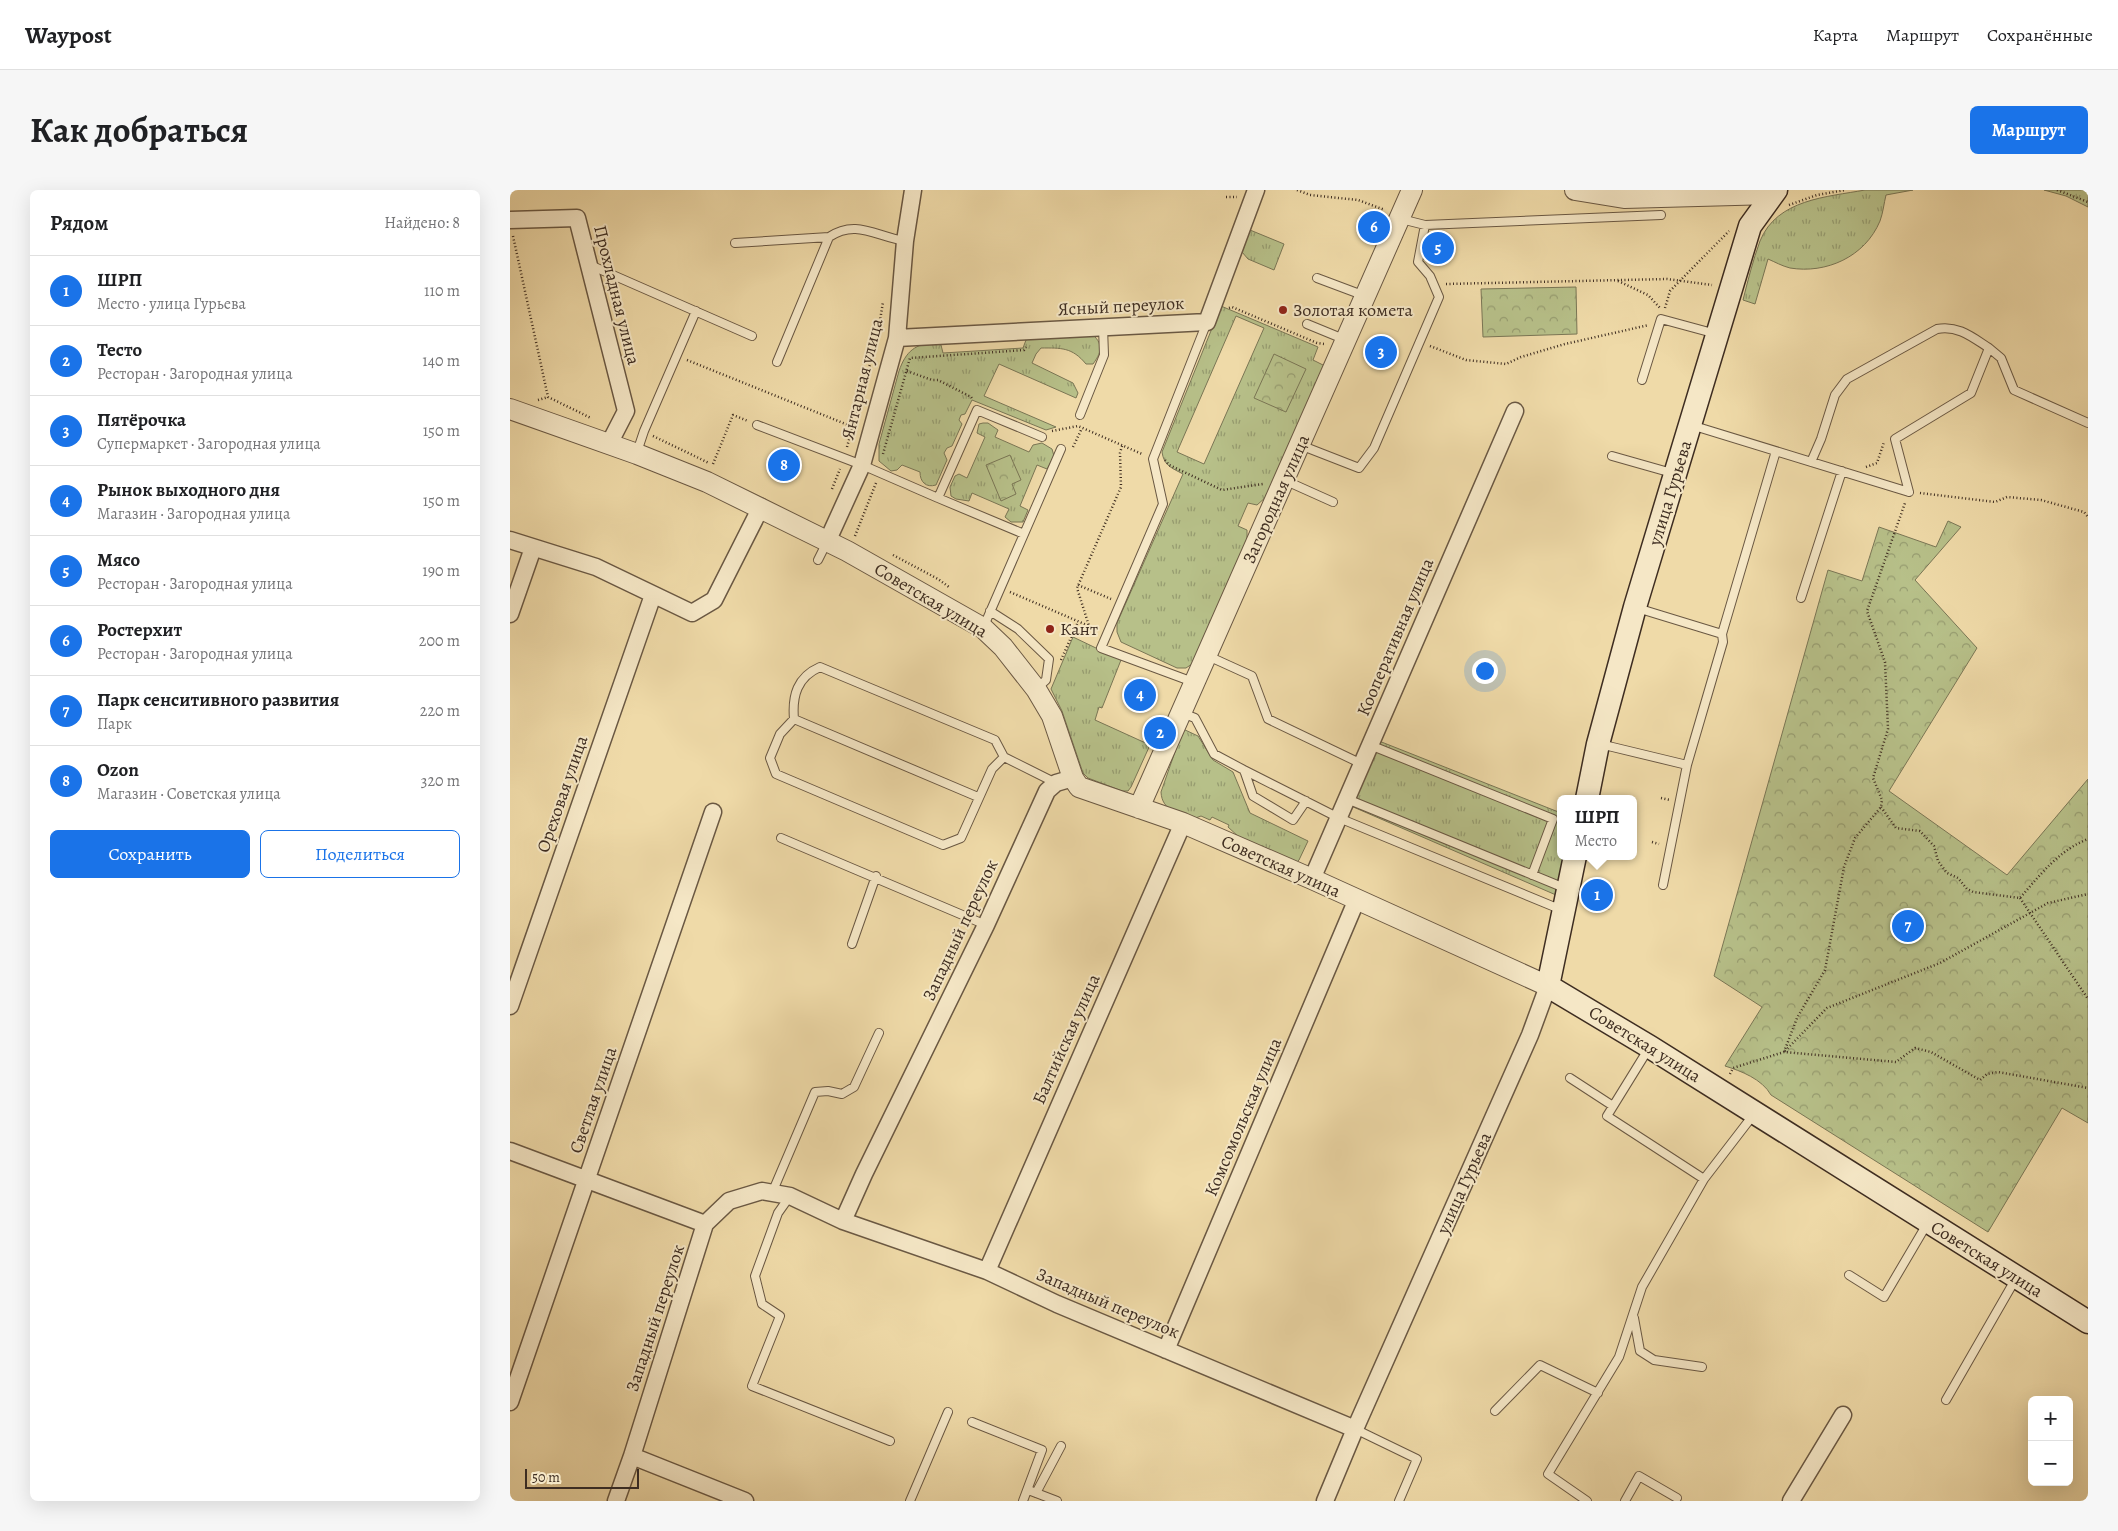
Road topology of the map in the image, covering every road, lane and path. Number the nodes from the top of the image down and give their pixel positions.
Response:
1 (914, 190) edge
2 (1256, 190) edge
3 (1297, 190) edge
4 (1412, 190) edge
5 (1575, 190) edge
6 (1845, 190) edge
7 (2056, 190) edge
8 (1780, 195) edge
9 (2088, 202) edge
10 (1609, 207) junction
11 (1394, 215) junction
12 (1661, 215) dead end
13 (1425, 224) junction
14 (1735, 224) dead end
15 (511, 226) edge
16 (828, 237) junction
17 (905, 240) junction
18 (735, 242) dead end
19 (590, 265) junction
20 (1317, 278) dead end
21 (1617, 280) junction
22 (1680, 280) junction
23 (1434, 284) junction
24 (1715, 285) dead end
25 (884, 294) dead end
26 (1365, 296) junction
27 (696, 311) junction
28 (1208, 318) junction
29 (1660, 322) junction
30 (1307, 324) dead end
31 (1103, 328) junction
32 (1709, 332) dead end
33 (752, 336) dead end
34 (896, 338) junction
35 (1420, 342) junction
36 (1343, 346) junction
37 (1989, 348) junction
38 (677, 356) junction
39 (777, 362) dead end
40 (907, 371) dead end
41 (1642, 380) dead end
42 (510, 409) edge
43 (977, 410) junction
44 (1515, 411) dead end
45 (1080, 415) dead end
46 (620, 423) junction
47 (2088, 423) edge
48 (756, 424) joint
49 (1691, 425) junction
50 (853, 427) junction
51 (644, 431) junction
52 (1044, 435) joint
53 (1886, 437) dead end
54 (609, 444) junction
55 (1300, 445) junction
56 (1122, 446) junction
57 (1061, 449) dead end
58 (1776, 451) junction
59 (1164, 452) dead end
60 (637, 454) junction
61 (1612, 456) dead end
62 (844, 458) junction
63 (1153, 459) junction
64 (1811, 462) junction
65 (713, 464) junction
66 (862, 465) junction
67 (721, 468) dead end
68 (1864, 468) dead end
69 (1842, 471) junction
70 (1676, 475) junction
71 (1277, 482) junction
72 (1909, 492) junction
73 (831, 493) dead end
74 (938, 498) junction
75 (1333, 502) dead end
76 (761, 507) junction
77 (2088, 517) edge
78 (832, 534) junction
79 (1024, 534) junction
80 (856, 536) dead end
81 (510, 540) edge
82 (533, 548) junction
83 (889, 553) dead end
84 (818, 560) dead end
85 (1078, 585) junction
86 (952, 589) dead end
87 (1010, 592) dead end
88 (653, 595) junction
89 (1801, 598) dead end
90 (1120, 603) junction
91 (1635, 607) junction
92 (510, 614) edge
93 (987, 619) junction
94 (1078, 621) junction
95 (1722, 634) junction
96 (1207, 655) junction
97 (1060, 664) dead end
98 (1193, 682) junction
99 (1036, 689) junction
100 (1180, 712) junction
101 (794, 719) junction
102 (1370, 744) junction
103 (1598, 744) junction
104 (1004, 756) junction
105 (1362, 764) junction
106 (1687, 765) junction
107 (1244, 770) junction
108 (1064, 780) junction
109 (1588, 795) edge
110 (978, 797) junction
111 (1347, 799) junction
112 (1306, 802) junction
113 (1881, 807) junction
114 (1139, 808) junction
115 (713, 812) dead end
116 (1339, 818) junction
117 (1183, 823) junction
118 (781, 838) dead end
119 (2088, 839) edge
120 (1574, 860) edge
121 (876, 876) junction
122 (1532, 876) junction
123 (1312, 879) junction
124 (1663, 885) dead end
125 (2088, 894) edge
126 (2020, 898) junction
127 (1357, 899) junction
128 (1566, 900) junction
129 (986, 924) junction
130 (852, 944) dead end
131 (1548, 986) junction
132 (2088, 999) edge
133 (510, 1006) edge
134 (879, 1032) dead end
135 (1650, 1047) junction
136 (1784, 1052) junction
137 (1722, 1073) dead end
138 (1570, 1078) dead end
139 (2088, 1088) edge
140 (1613, 1106) junction
141 (1755, 1113) junction
142 (510, 1151) edge
143 (587, 1179) junction
144 (1704, 1180) junction
145 (772, 1193) junction
146 (790, 1196) junction
147 (843, 1221) junction
148 (1928, 1222) junction
149 (705, 1224) junction
150 (987, 1271) junction
151 (1849, 1275) dead end
152 (2016, 1278) junction
153 (1634, 1316) junction
154 (2088, 1322) edge
155 (1166, 1350) junction
156 (1702, 1367) dead end
157 (1598, 1393) junction
158 (1946, 1400) dead end
159 (510, 1402) edge
160 (1495, 1411) dead end
161 (948, 1412) dead end
162 (1843, 1415) dead end
163 (972, 1422) dead end
164 (1355, 1429) junction
165 (890, 1441) dead end
166 (1061, 1446) dead end
167 (632, 1456) junction
168 (1032, 1492) junction
169 (1677, 1498) dead end
170 (616, 1501) edge
171 (745, 1501) edge
172 (910, 1501) edge
173 (1023, 1501) edge
174 (1057, 1501) edge
175 (1325, 1501) edge
176 (1399, 1501) edge
177 (1587, 1501) edge
178 (1625, 1501) edge
179 (1791, 1501) edge

1 - 17 street, Янтарная улица
2 - 28 street, Ясный переулок
3 - 11 path
4 - 11 street, Загородная улица
5 - 10 street
6 - 8 path
7 - 9 path
8 - 10 street
8 - 49 main road, улица Гурьева
10 - 12 lane
10 - 13 lane
11 - 13 lane
11 - 26 street, Загородная улица
13 - 23 lane
14 - 22 path
15 - 19 street, Прохладная улица
15 - 46 path
16 - 17 lane
16 - 18 lane
16 - 39 lane
17 - 34 street, Янтарная улица
19 - 27 lane
19 - 46 street, Прохладная улица
20 - 26 lane
21 - 22 path
21 - 22 path
21 - 23 path
22 - 24 path
23 - 35 lane
25 - 50 path
26 - 36 street, Загородная улица
27 - 33 lane
27 - 38 lane
28 - 31 street, Ясный переулок
28 - 36 path
28 - 63 lane
29 - 32 lane
29 - 35 path
29 - 41 lane
30 - 36 lane
31 - 34 street, Ясный переулок
31 - 45 lane
34 - 66 street, Янтарная улица
35 - 55 lane
36 - 55 street, Загородная улица
37 - 47 lane
37 - 64 lane
37 - 72 lane
38 - 50 path
38 - 51 lane
40 - 43 path
42 - 54 street, Советская улица
43 - 52 lane
43 - 74 lane
44 - 102 street, Кооперативная улица
46 - 54 street, Прохладная улица
48 - 62 lane
48 - 65 path
49 - 58 lane
49 - 70 main road, улица Гурьева
50 - 62 path
51 - 60 lane
51 - 65 path
52 - 56 path
53 - 68 path
54 - 60 street, Советская улица
55 - 71 street, Загородная улица
56 - 63 path
56 - 85 path
57 - 79 lane
58 - 64 lane
58 - 95 lane
59 - 71 path
60 - 76 street, Советская улица
61 - 70 lane
62 - 66 lane
62 - 73 path
63 - 90 lane
64 - 69 lane
65 - 67 path
66 - 74 lane
66 - 78 street, Янтарная улица
69 - 72 lane
69 - 89 lane
70 - 91 main road, улица Гурьева
71 - 75 lane
71 - 96 street, Загородная улица
72 - 77 path
72 - 113 path
74 - 79 lane
76 - 78 street, Советская улица
76 - 88 street
78 - 80 path
78 - 84 lane
78 - 93 street, Советская улица
79 - 93 lane
81 - 82 street
82 - 88 street
82 - 92 street
83 - 86 path
85 - 90 path
85 - 94 path
87 - 94 path
88 - 133 street, Ореховая улица
90 - 98 lane
91 - 95 lane
91 - 103 main road, улица Гурьева
93 - 99 street, Советская улица
93 - 99 lane
94 - 97 path
95 - 106 lane
96 - 98 street, Загородная улица
96 - 105 lane
98 - 100 street, Загородная улица
99 - 108 street, Советская улица
100 - 107 lane
100 - 114 street, Загородная улица
101 - 104 lane
101 - 110 lane
101 - 110 lane
102 - 105 street, Кооперативная улица
102 - 122 lane
103 - 106 lane
103 - 109 main road, улица Гурьева
104 - 108 lane
104 - 110 lane
105 - 111 street, Кооперативная улица
106 - 124 lane
107 - 112 lane
107 - 112 lane
108 - 114 street, Советская улица
108 - 129 street, Западный переулок
111 - 116 street, Кооперативная улица
111 - 122 lane
112 - 116 lane
113 - 126 path
113 - 136 path
114 - 117 street, Советская улица
115 - 143 street, Светлая улица
116 - 123 street, Кооперативная улица
116 - 128 lane
117 - 123 street, Советская улица
117 - 150 street, Балтийская улица
118 - 121 lane
119 - 126 path
120 - 128 main road, улица Гурьева
121 - 129 lane
121 - 130 lane
122 - 128 lane
123 - 127 street, Советская улица
125 - 136 path
126 - 132 path
127 - 131 street, Советская улица
127 - 155 street, Комсомольская улица
128 - 131 main road, улица Гурьева
129 - 147 street, Западный переулок
131 - 135 main road, Советская улица
131 - 164 street, улица Гурьева
134 - 145 lane
135 - 140 lane
135 - 141 main road, Советская улица
136 - 137 path
136 - 139 path
138 - 140 lane
140 - 144 lane
141 - 144 lane
141 - 148 main road, Советская улица
142 - 143 street
143 - 149 street
143 - 159 street, Светлая улица
144 - 153 lane
145 - 146 street, Западный переулок
145 - 149 street, Западный переулок
146 - 147 street, Западный переулок
146 - 165 lane
147 - 150 street, Западный переулок
148 - 151 lane
148 - 152 main road, Советская улица
149 - 167 street, Западный переулок
150 - 155 street, Западный переулок
152 - 154 main road, Советская улица
152 - 158 lane
153 - 156 lane
153 - 157 lane
155 - 164 street, Западный переулок
157 - 160 lane
157 - 177 lane
161 - 172 lane
162 - 179 street
163 - 168 lane
164 - 175 street, улица Гурьева
164 - 176 lane
166 - 168 lane
167 - 170 street, Западный переулок
167 - 171 street
168 - 173 lane
168 - 174 lane
169 - 178 lane

